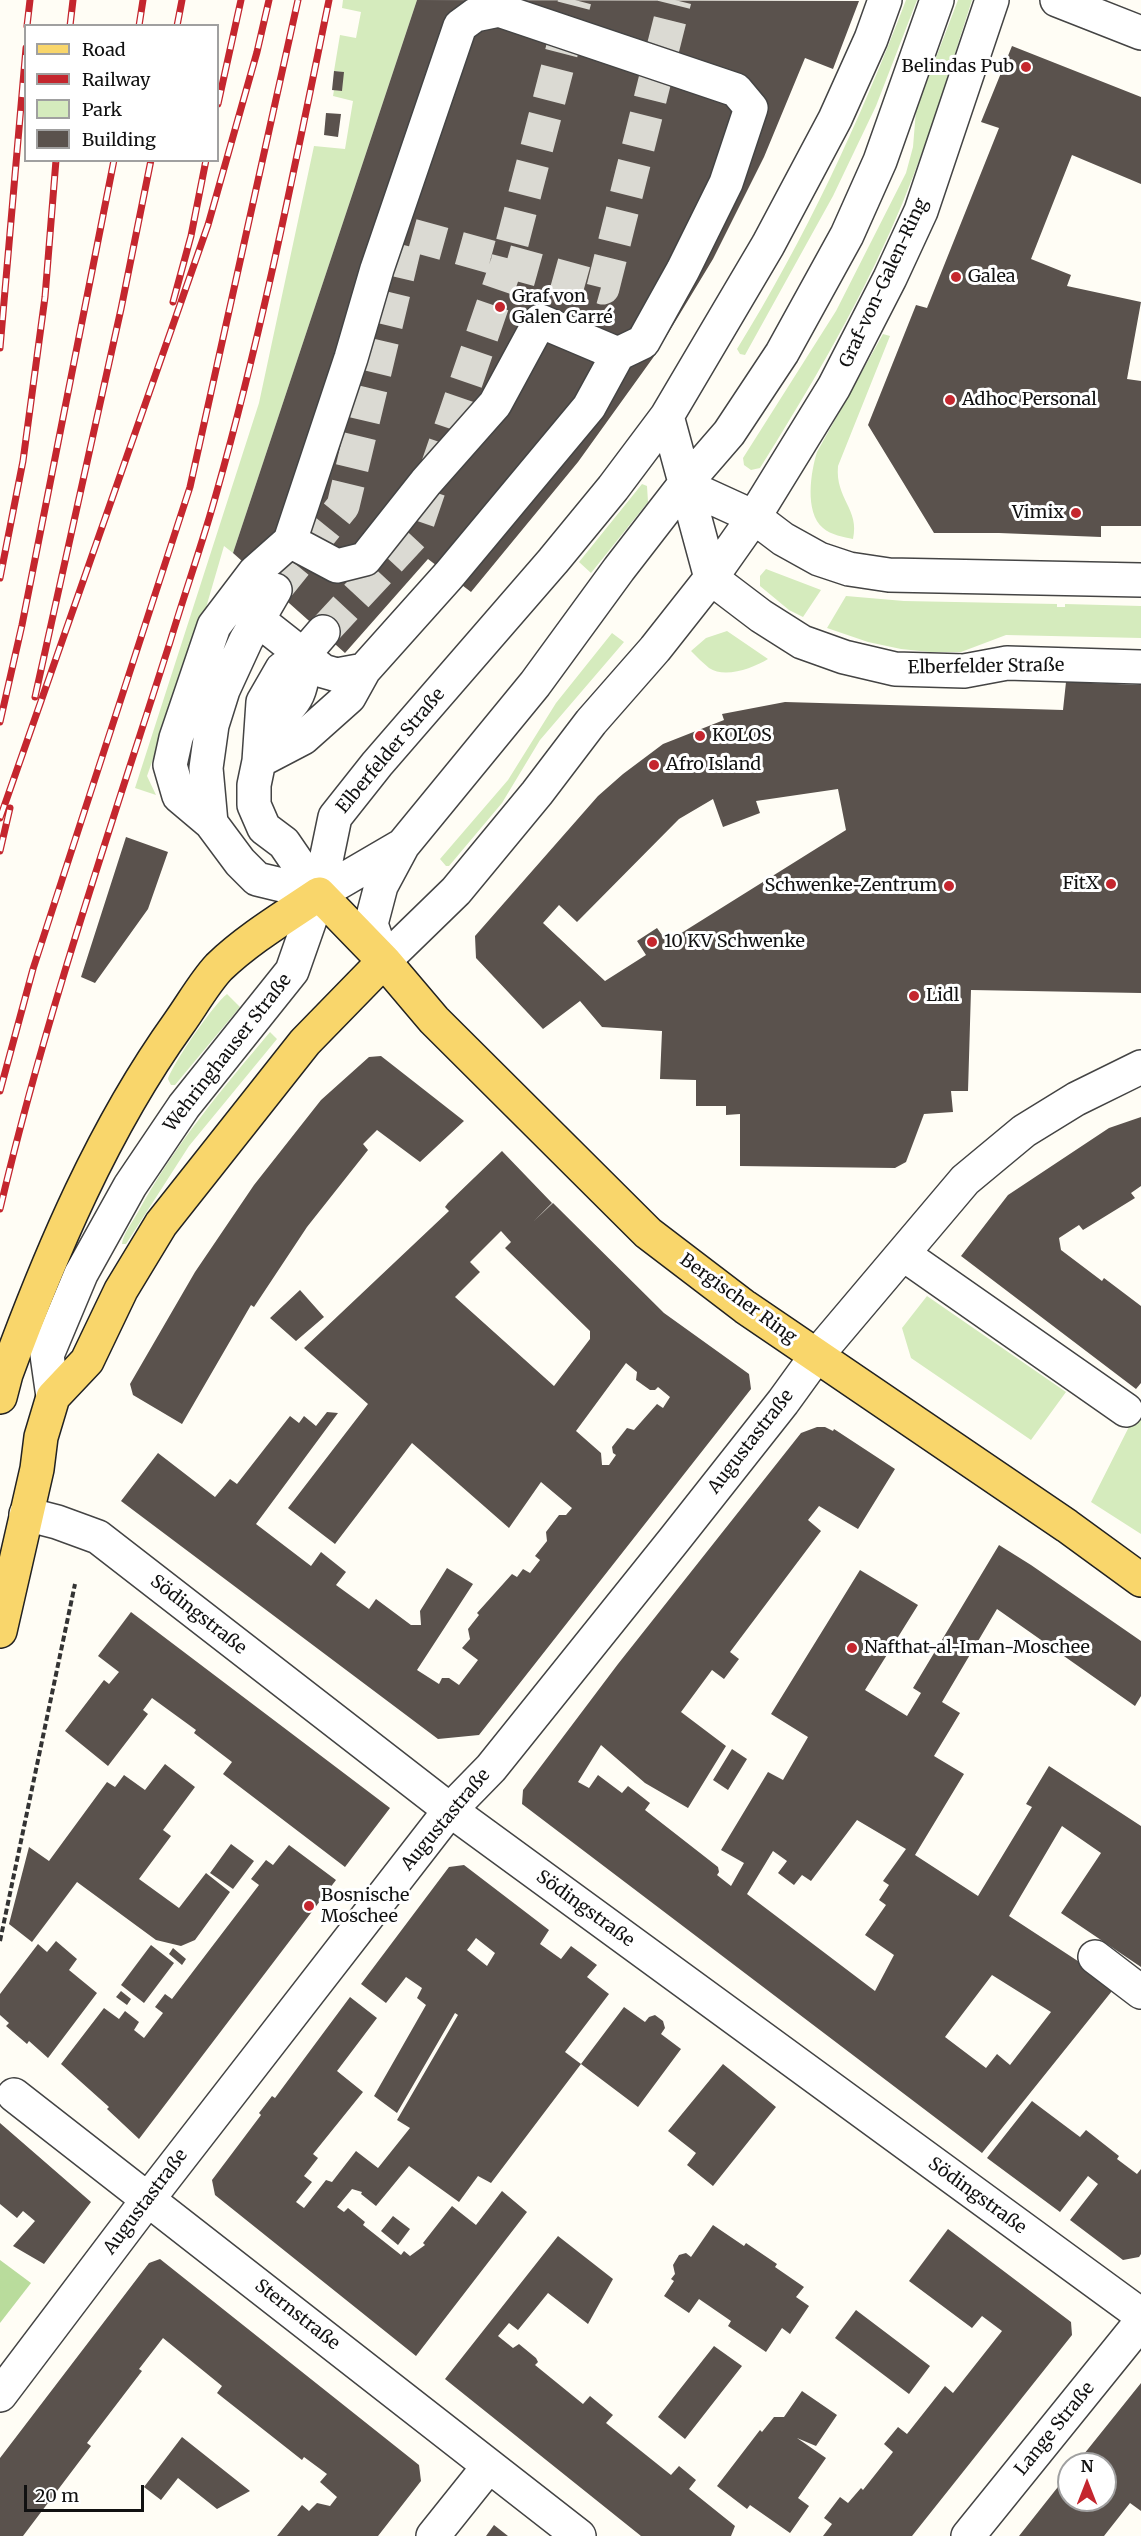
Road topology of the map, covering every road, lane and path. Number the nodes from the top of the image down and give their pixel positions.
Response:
1 (885, 0) edge
2 (937, 0) edge
3 (992, 0) edge
4 (1057, 0) edge
5 (1141, 33) edge
6 (618, 354) junction
7 (667, 416) junction
8 (684, 485) junction
9 (754, 516) junction
10 (290, 541) junction
11 (711, 578) junction
12 (1141, 580) edge
13 (265, 581) junction
14 (257, 619) junction
15 (314, 643) junction
16 (1141, 667) edge
17 (364, 670) junction
18 (259, 761) junction
19 (211, 823) junction
20 (403, 845) junction
21 (319, 894) junction
22 (384, 961) junction
23 (1141, 1068) edge
24 (903, 1254) junction
25 (817, 1355) junction
26 (0, 1396) edge
27 (53, 1397) junction
28 (1126, 1410) dead end
29 (26, 1514) junction
30 (1141, 1580) edge
31 (75, 1584) dead end
32 (0, 1631) edge
33 (450, 1810) junction
34 (0, 1941) edge
35 (1095, 1957) dead end
36 (1141, 1992) edge
37 (14, 2095) dead end
38 (149, 2198) junction
39 (1141, 2315) edge
40 (1141, 2322) edge
41 (0, 2395) edge
42 (489, 2466) junction
43 (433, 2536) edge
44 (579, 2536) edge
45 (968, 2536) edge

1 - 7 street
2 - 8 street
3 - 9 street, Graf-von-Galen-Ring
4 - 5 street
6 - 10 street
6 - 10 street
6 - 17 street
7 - 8 street
7 - 21 street, Elberfelder Straße
8 - 9 street
8 - 11 street
8 - 20 street
9 - 11 street
9 - 12 street
10 - 13 street
11 - 16 street, Elberfelder Straße
11 - 22 street
13 - 14 street
13 - 19 street
14 - 15 street
14 - 19 street
15 - 17 street
15 - 18 street
17 - 18 street
18 - 21 street
19 - 21 street
20 - 21 street
20 - 22 street
21 - 22 main road, Bergischer Ring
21 - 26 main road
21 - 27 street, Wehringhauser Straße
22 - 25 main road, Bergischer Ring
22 - 27 main road, Wehringhauser Straße
23 - 24 street, Augustastraße
24 - 25 street, Augustastraße
24 - 28 street
25 - 30 main road, Bergischer Ring
25 - 33 street, Augustastraße
27 - 29 main road, Wehringhauser Straße
29 - 32 main road, Wehringhauser Straße
29 - 33 street, Södingstraße
31 - 34 path
33 - 38 street, Augustastraße
33 - 39 street, Södingstraße
35 - 36 street
37 - 38 street, Sternstraße
38 - 41 street, Augustastraße
38 - 42 street, Sternstraße
40 - 45 street, Lange Straße
42 - 43 street
42 - 44 street, Sternstraße

